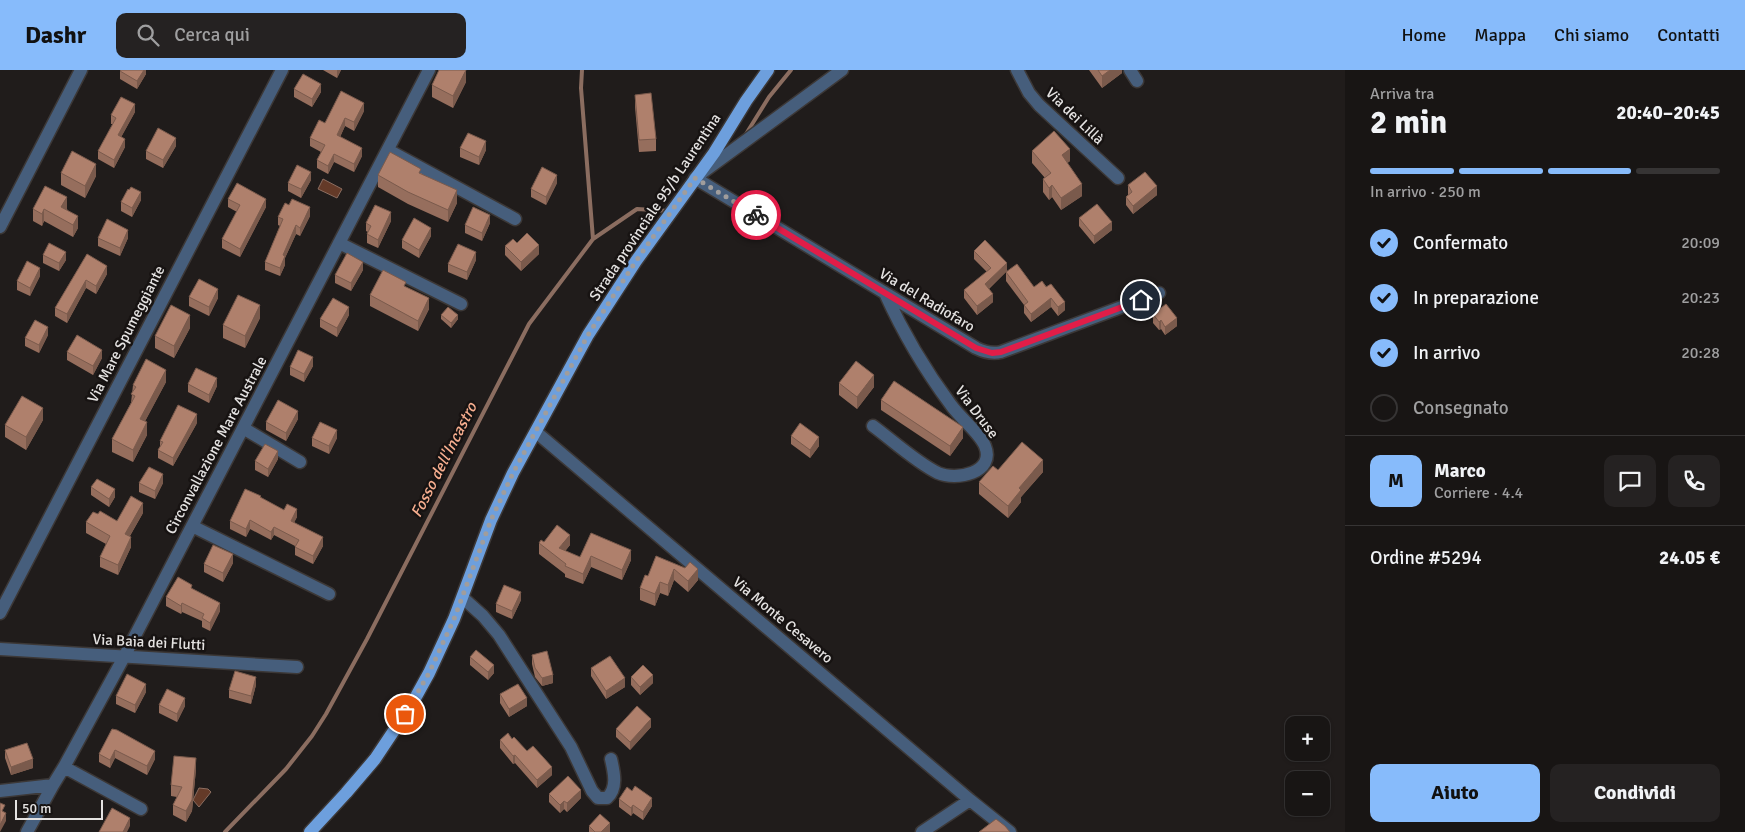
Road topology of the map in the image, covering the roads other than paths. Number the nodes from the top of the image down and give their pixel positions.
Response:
1 (81, 70) edge
2 (282, 70) edge
3 (429, 70) edge
4 (768, 70) edge
5 (842, 70) edge
6 (1017, 70) edge
7 (388, 150) junction
8 (695, 178) junction
9 (1118, 178) dead end
10 (515, 219) dead end
11 (0, 227) edge
12 (339, 243) junction
13 (1159, 293) dead end
14 (885, 294) junction
15 (461, 304) dead end
16 (873, 426) dead end
17 (243, 428) junction
18 (536, 432) junction
19 (300, 462) dead end
20 (192, 526) junction
21 (329, 594) dead end
22 (463, 598) junction
23 (0, 613) edge
24 (0, 649) edge
25 (124, 657) junction
26 (297, 667) dead end
27 (611, 759) dead end
28 (64, 767) junction
29 (53, 785) junction
30 (0, 791) edge
31 (970, 800) junction
32 (141, 809) dead end
33 (27, 832) edge
34 (310, 832) edge
35 (922, 832) edge
36 (1010, 832) edge

1 - 11 street
2 - 23 street, Via Mare Spumeggiante
3 - 7 street, Circonvallazione Mare Australe
4 - 8 main road, Strada provinciale 95/b Laurentina
5 - 8 street
6 - 9 street, Via dei Lillà
7 - 10 street
7 - 12 street, Circonvallazione Mare Australe
8 - 14 street, Via del Radiofaro
8 - 18 main road, Strada provinciale 95/b Laurentina
12 - 15 street
12 - 17 street, Circonvallazione Mare Australe
13 - 14 street, Via del Radiofaro
14 - 16 street, Via Druse
17 - 19 street
17 - 20 street, Circonvallazione Mare Australe
18 - 22 main road, Strada provinciale 95/b Laurentina
18 - 31 street, Via Monte Cesavero
20 - 21 street
20 - 25 street, Circonvallazione Mare Australe
22 - 27 street
22 - 34 main road, Strada provinciale 95/b Laurentina
24 - 25 street, Via Baia dei Flutti
25 - 26 street, Via Baia dei Flutti
25 - 28 street, Circonvallazione Mare Australe
28 - 29 street, Circonvallazione Mare Australe
28 - 32 street
29 - 30 street
29 - 33 street, Circonvallazione Mare Australe
31 - 35 street
31 - 36 street, Via Monte Cesavero

